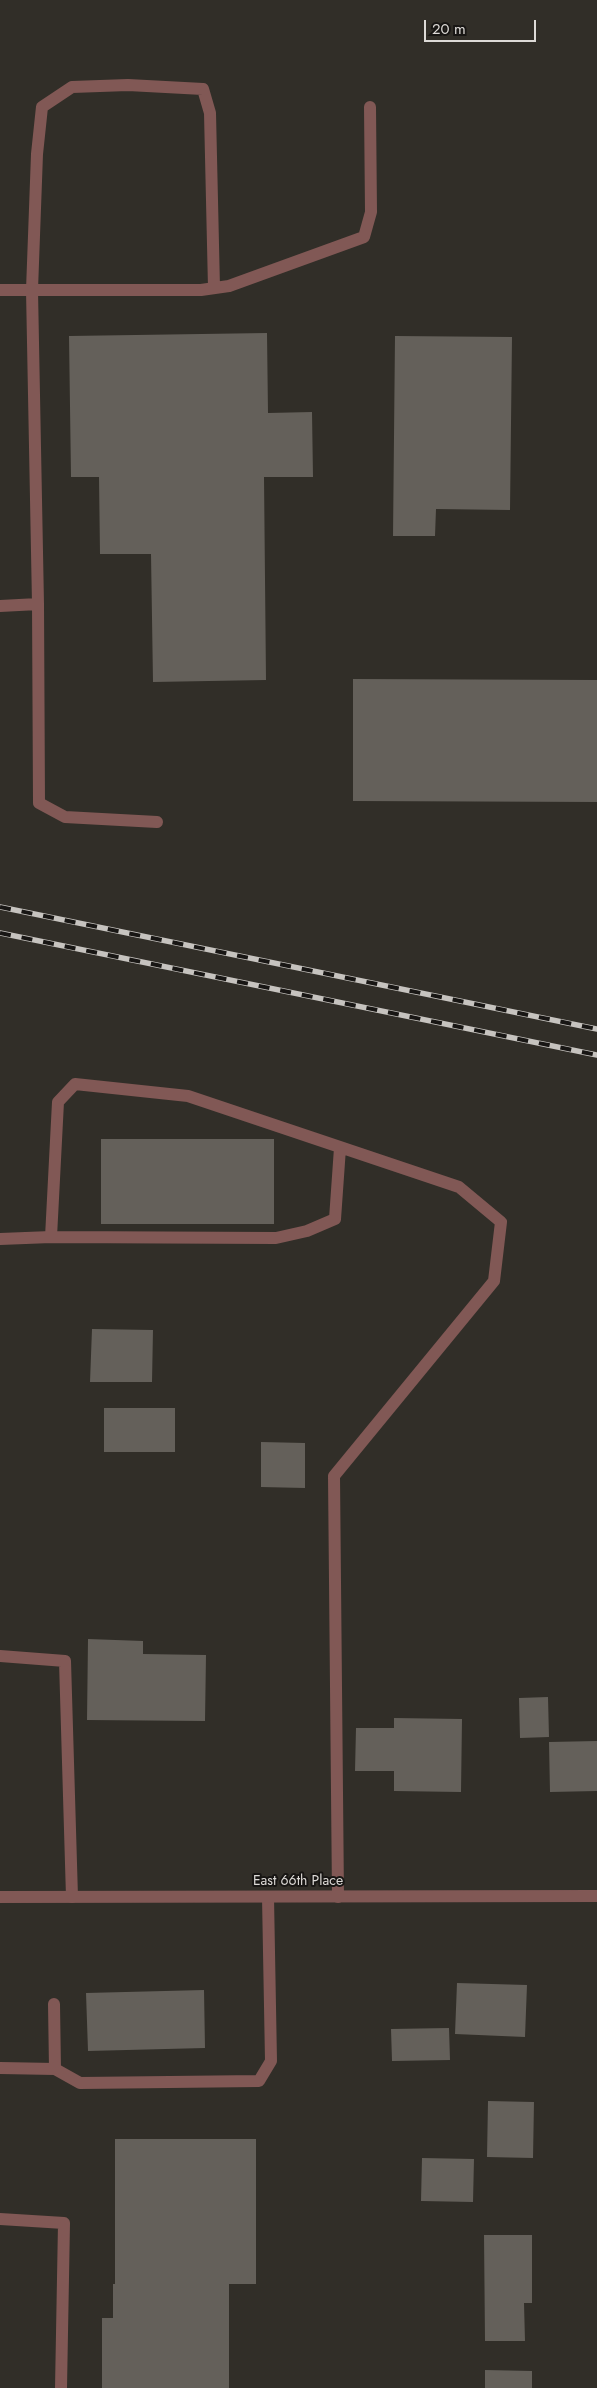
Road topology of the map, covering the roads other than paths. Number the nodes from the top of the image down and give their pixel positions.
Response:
1 (370, 107) dead end
2 (214, 288) junction
3 (0, 290) edge
4 (32, 290) junction
5 (38, 604) junction
6 (0, 606) edge
7 (157, 822) dead end
8 (340, 1148) junction
9 (51, 1238) junction
10 (0, 1239) edge
11 (0, 1656) edge
12 (597, 1896) edge
13 (268, 1897) junction
14 (338, 1897) junction
15 (0, 1898) edge
16 (72, 1898) junction
17 (54, 2004) dead end
18 (0, 2068) edge
19 (55, 2069) junction
20 (0, 2219) edge
21 (61, 2388) edge

1 - 2 street
2 - 4 street
2 - 4 street
3 - 4 street
4 - 5 street
5 - 6 street
5 - 7 street
8 - 9 street
8 - 9 street
8 - 14 street
9 - 10 street
11 - 16 street
12 - 14 street, East 66th Place
13 - 14 street, East 66th Place
13 - 16 street, East 66th Place
13 - 19 street
15 - 16 street, East 66th Place
17 - 19 street
18 - 19 street
20 - 21 street

